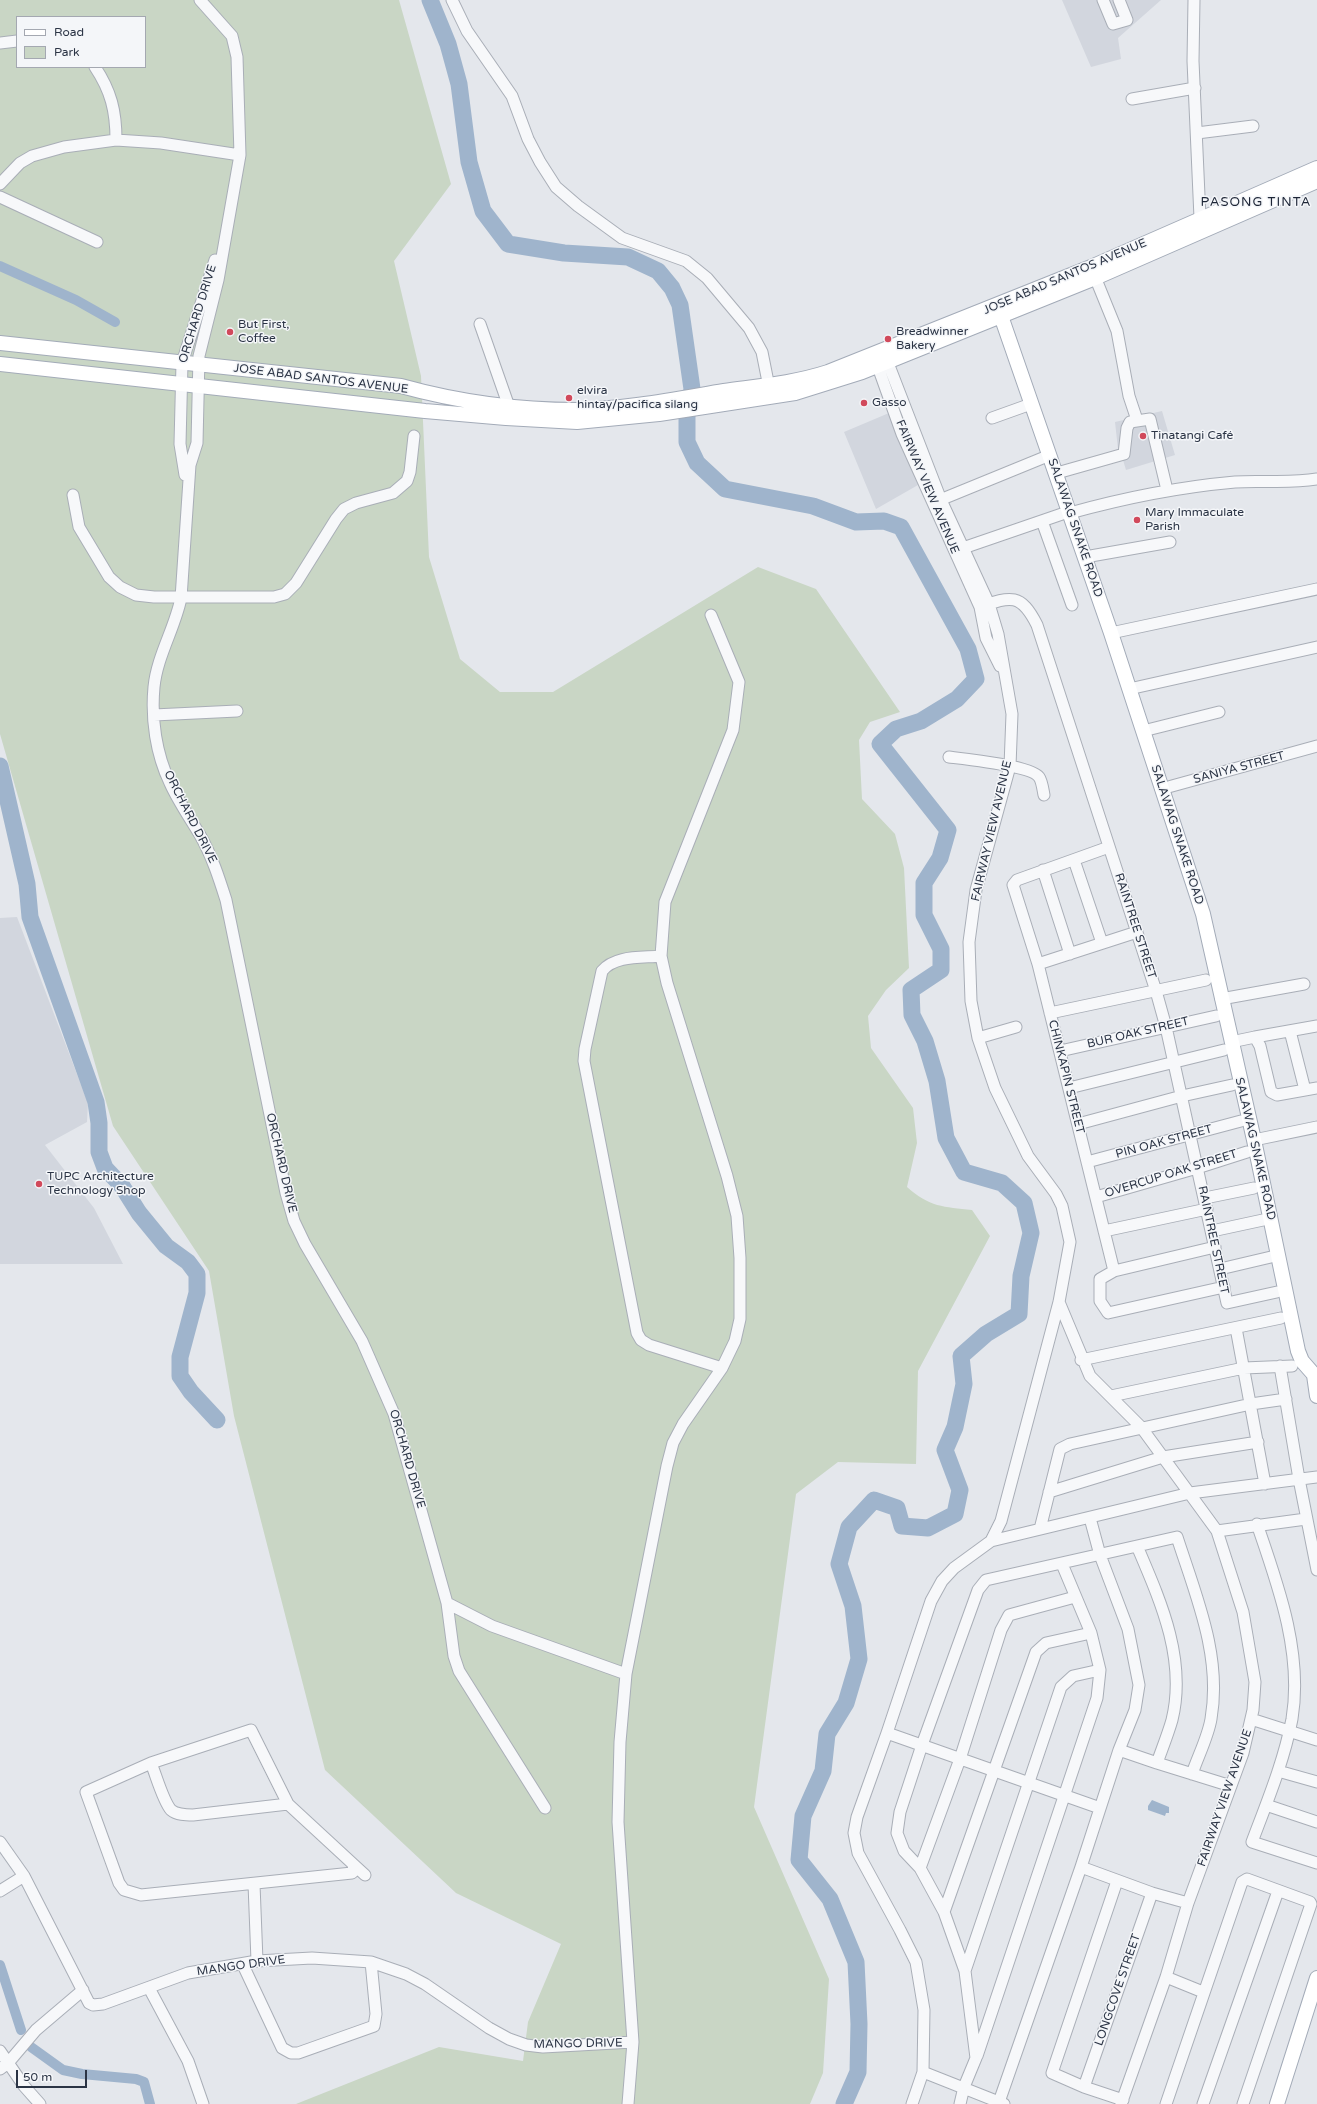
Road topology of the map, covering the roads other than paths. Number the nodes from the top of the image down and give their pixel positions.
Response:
1 (200, 0) edge
2 (452, 0) edge
3 (1102, 0) edge
4 (1119, 0) edge
5 (1194, 0) edge
6 (16, 41) edge
7 (0, 43) edge
8 (96, 68) edge
9 (1195, 88) junction
10 (1132, 99) dead end
11 (1253, 126) dead end
12 (1197, 133) junction
13 (116, 140) junction
14 (240, 155) junction
15 (1317, 168) edge
16 (239, 169) junction
17 (1317, 181) edge
18 (0, 184) edge
19 (0, 197) edge
20 (1203, 224) junction
21 (97, 242) dead end
22 (1093, 272) junction
23 (1000, 311) junction
24 (480, 324) dead end
25 (0, 344) edge
26 (881, 361) junction
27 (182, 363) junction
28 (0, 364) edge
29 (199, 364) junction
30 (181, 383) junction
31 (198, 385) junction
32 (770, 392) junction
33 (1031, 404) junction
34 (506, 412) junction
35 (992, 418) dead end
36 (1137, 420) junction
37 (414, 436) dead end
38 (1050, 455) junction
39 (1057, 473) junction
40 (1317, 479) edge
41 (1167, 490) junction
42 (73, 495) dead end
43 (937, 502) junction
44 (187, 509) junction
45 (1066, 514) junction
46 (1042, 521) junction
47 (1170, 542) dead end
48 (963, 548) junction
49 (1085, 557) junction
50 (1317, 589) edge
51 (181, 598) junction
52 (1072, 605) dead end
53 (984, 606) junction
54 (711, 615) dead end
55 (1111, 633) junction
56 (1317, 647) edge
57 (1129, 689) junction
58 (237, 711) dead end
59 (1219, 712) dead end
60 (154, 715) junction
61 (1143, 731) junction
62 (1317, 746) edge
63 (949, 757) dead end
64 (1010, 766) junction
65 (1161, 789) junction
66 (1044, 795) dead end
67 (1110, 847) junction
68 (1074, 860) junction
69 (1043, 870) junction
70 (1138, 932) junction
71 (1102, 943) junction
72 (1070, 954) junction
73 (661, 956) junction
74 (1038, 964) junction
75 (1206, 980) dead end
76 (1304, 984) dead end
77 (1156, 991) junction
78 (1221, 999) junction
79 (1050, 1013) junction
80 (1216, 1016) dead end
81 (1317, 1026) edge
82 (1016, 1027) dead end
83 (1166, 1027) junction
84 (1290, 1031) junction
85 (1255, 1037) junction
86 (978, 1038) junction
87 (1228, 1046) junction
88 (1060, 1051) junction
89 (1174, 1063) junction
90 (1232, 1085) dead end
91 (1069, 1088) junction
92 (1317, 1088) edge
93 (1305, 1090) junction
94 (1182, 1096) junction
95 (1241, 1122) dead end
96 (1078, 1124) junction
97 (1317, 1127) edge
98 (1191, 1135) junction
99 (1254, 1140) junction
100 (1247, 1152) dead end
101 (1087, 1162) junction
102 (1197, 1168) junction
103 (1254, 1188) dead end
104 (1096, 1197) junction
105 (1205, 1198) junction
106 (1208, 1209) junction
107 (1263, 1220) dead end
108 (1104, 1231) junction
109 (1212, 1231) junction
110 (1215, 1247) junction
111 (1271, 1257) dead end
112 (1220, 1268) junction
113 (1114, 1271) junction
114 (1224, 1287) junction
115 (1277, 1292) dead end
116 (1059, 1302) junction
117 (1280, 1318) dead end
118 (1236, 1328) junction
119 (1082, 1360) junction
120 (1280, 1366) junction
121 (1292, 1366) dead end
122 (722, 1368) junction
123 (1244, 1368) junction
124 (1315, 1377) edge
125 (1111, 1396) junction
126 (1317, 1396) edge
127 (1286, 1399) junction
128 (1251, 1404) junction
129 (1141, 1427) junction
130 (1258, 1442) junction
131 (1163, 1457) junction
132 (1317, 1477) edge
133 (1299, 1479) junction
134 (1265, 1484) junction
135 (1049, 1492) junction
136 (1190, 1493) junction
137 (1090, 1518) junction
138 (1306, 1519) junction
139 (1257, 1524) junction
140 (1040, 1529) junction
141 (1217, 1531) junction
142 (991, 1541) junction
143 (1138, 1546) junction
144 (1100, 1554) junction
145 (1062, 1564) junction
146 (1317, 1570) edge
147 (1075, 1597) junction
148 (447, 1603) junction
149 (1091, 1633) junction
150 (1100, 1670) junction
151 (626, 1674) junction
152 (1252, 1719) junction
153 (1289, 1731) junction
154 (887, 1733) junction
155 (1317, 1740) edge
156 (922, 1746) junction
157 (1119, 1750) junction
158 (960, 1759) junction
159 (152, 1763) junction
160 (1157, 1763) junction
161 (994, 1771) junction
162 (1278, 1771) junction
163 (1192, 1774) junction
164 (1317, 1782) edge
165 (1030, 1784) junction
166 (1231, 1786) junction
167 (1064, 1795) junction
168 (288, 1804) junction
169 (1266, 1805) junction
170 (545, 1808) dead end
171 (1100, 1808) junction
172 (1317, 1822) edge
173 (0, 1842) edge
174 (1317, 1862) edge
175 (353, 1864) junction
176 (1082, 1867) junction
177 (920, 1868) junction
178 (365, 1875) dead end
179 (24, 1876) junction
180 (1117, 1881) junction
181 (254, 1884) junction
182 (0, 1891) edge
183 (1278, 1891) junction
184 (1152, 1893) junction
185 (1188, 1903) junction
186 (944, 1912) junction
187 (257, 1961) junction
188 (371, 1962) junction
189 (243, 1965) junction
190 (966, 1971) junction
191 (1166, 1978) junction
192 (1317, 1978) edge
193 (149, 1988) junction
194 (83, 1990) junction
195 (1203, 1992) junction
196 (1317, 2006) edge
197 (633, 2042) junction
198 (0, 2051) edge
199 (976, 2058) junction
200 (4, 2066) edge
201 (923, 2072) junction
202 (964, 2087) junction
203 (1084, 2087) junction
204 (1122, 2102) edge
205 (1002, 2103) edge
206 (40, 2104) edge
207 (203, 2104) edge
208 (628, 2104) edge
209 (912, 2104) edge
210 (960, 2104) edge
211 (1166, 2104) edge
212 (1203, 2104) edge
213 (1243, 2104) edge
214 (1277, 2104) edge
215 (1286, 2104) edge

1 - 14 street, ORCHARD DRIVE
2 - 32 street
3 - 4 street
5 - 9 street
6 - 7 street
8 - 13 street
9 - 10 street
9 - 12 street
11 - 12 street
12 - 20 street
13 - 14 street
13 - 18 street
14 - 16 street, ORCHARD DRIVE
15 - 20 main road, JOSE ABAD SANTOS AVENUE
16 - 27 street, ORCHARD DRIVE
16 - 29 street, ORCHARD DRIVE
17 - 20 main road, JOSE ABAD SANTOS AVENUE
19 - 21 street
20 - 22 main road, JOSE ABAD SANTOS AVENUE
22 - 23 main road, JOSE ABAD SANTOS AVENUE
22 - 36 street
23 - 26 main road, JOSE ABAD SANTOS AVENUE
23 - 33 main road, SALAWAG SNAKE ROAD
24 - 34 street
25 - 27 main road, JOSE ABAD SANTOS AVENUE
26 - 32 main road, JOSE ABAD SANTOS AVENUE
26 - 43 street, FAIRWAY VIEW AVENUE
27 - 29 main road, JOSE ABAD SANTOS AVENUE
27 - 30 street, ORCHARD DRIVE
28 - 30 main road, JOSE ABAD SANTOS AVENUE
29 - 31 street, ORCHARD DRIVE
29 - 34 main road, JOSE ABAD SANTOS AVENUE
30 - 31 main road, JOSE ABAD SANTOS AVENUE
30 - 44 street, ORCHARD DRIVE
31 - 34 main road, JOSE ABAD SANTOS AVENUE
31 - 44 street, ORCHARD DRIVE
32 - 34 main road, JOSE ABAD SANTOS AVENUE
33 - 35 street
33 - 38 main road, SALAWAG SNAKE ROAD
36 - 39 street
36 - 41 street
37 - 51 street
38 - 39 main road, SALAWAG SNAKE ROAD
38 - 43 street
39 - 45 main road, SALAWAG SNAKE ROAD
40 - 41 street
41 - 45 street
42 - 51 street
43 - 48 street, FAIRWAY VIEW AVENUE
43 - 53 street, FAIRWAY VIEW AVENUE
44 - 51 street, ORCHARD DRIVE
45 - 46 street
45 - 49 main road, SALAWAG SNAKE ROAD
46 - 48 street
46 - 52 street
47 - 49 street
48 - 53 street, FAIRWAY VIEW AVENUE
49 - 55 main road, SALAWAG SNAKE ROAD
50 - 55 street
51 - 60 street, ORCHARD DRIVE
53 - 64 street, FAIRWAY VIEW AVENUE
53 - 67 street, RAINTREE STREET
54 - 73 street
55 - 57 main road, SALAWAG SNAKE ROAD
56 - 57 street
57 - 61 main road, SALAWAG SNAKE ROAD
58 - 60 street
59 - 61 street
60 - 148 street, ORCHARD DRIVE
61 - 65 main road, SALAWAG SNAKE ROAD
62 - 65 street, SANIYA STREET
63 - 64 street
64 - 66 street
64 - 86 street, FAIRWAY VIEW AVENUE
65 - 78 main road, SALAWAG SNAKE ROAD
67 - 68 street
67 - 70 street, RAINTREE STREET
68 - 69 street
68 - 71 street
69 - 72 street
69 - 74 street, CHINKAPIN STREET
70 - 71 street
70 - 77 street, RAINTREE STREET
71 - 72 street
72 - 74 street
73 - 122 street
73 - 122 street
74 - 79 street, CHINKAPIN STREET
75 - 77 street
76 - 78 street
77 - 79 street
77 - 83 street, RAINTREE STREET
78 - 87 main road, SALAWAG SNAKE ROAD
79 - 88 street, CHINKAPIN STREET
80 - 83 street, BUR OAK STREET
81 - 84 street
82 - 86 street
83 - 88 street, BUR OAK STREET
83 - 89 street, RAINTREE STREET
84 - 85 street
84 - 93 street
85 - 87 street
85 - 93 street
86 - 116 street, FAIRWAY VIEW AVENUE
87 - 89 street
87 - 99 main road, SALAWAG SNAKE ROAD
88 - 91 street, CHINKAPIN STREET
89 - 91 street
89 - 94 street, RAINTREE STREET
90 - 94 street
91 - 96 street, CHINKAPIN STREET
92 - 93 street
94 - 96 street
94 - 98 street, RAINTREE STREET
95 - 98 street, PIN OAK STREET
96 - 101 street, CHINKAPIN STREET
97 - 99 street
98 - 101 street, PIN OAK STREET
98 - 102 street, RAINTREE STREET
99 - 124 main road, SALAWAG SNAKE ROAD
100 - 102 street, OVERCUP OAK STREET
101 - 104 street, CHINKAPIN STREET
102 - 104 street, OVERCUP OAK STREET
102 - 105 street, RAINTREE STREET
103 - 105 street
104 - 108 street, CHINKAPIN STREET
105 - 106 street, RAINTREE STREET
106 - 108 street
106 - 109 street, RAINTREE STREET
107 - 109 street
108 - 113 street, CHINKAPIN STREET
109 - 110 street, RAINTREE STREET
110 - 112 street, RAINTREE STREET
110 - 113 street
111 - 112 street
112 - 114 street, RAINTREE STREET
113 - 114 street
114 - 115 street, RAINTREE STREET
116 - 119 street, FAIRWAY VIEW AVENUE
116 - 142 street
117 - 118 street
118 - 119 street
118 - 123 street
119 - 125 street, FAIRWAY VIEW AVENUE
120 - 121 street
120 - 123 street
120 - 127 street
122 - 151 street
123 - 125 street
123 - 128 street
124 - 126 main road, SALAWAG SNAKE ROAD
125 - 129 street, FAIRWAY VIEW AVENUE
127 - 128 street
127 - 133 street
128 - 129 street
128 - 130 street
129 - 131 street, FAIRWAY VIEW AVENUE
129 - 135 street
130 - 131 street
130 - 134 street
131 - 135 street
131 - 136 street, FAIRWAY VIEW AVENUE
132 - 133 street
133 - 134 street
133 - 138 street
134 - 136 street
135 - 140 street
136 - 137 street
136 - 141 street, FAIRWAY VIEW AVENUE
137 - 140 street
137 - 144 street
138 - 139 street
138 - 146 street
139 - 141 street
139 - 153 street
140 - 142 street
141 - 152 street, FAIRWAY VIEW AVENUE
142 - 154 street
143 - 144 street
143 - 160 street
143 - 163 street
144 - 145 street
144 - 157 street
145 - 147 street
145 - 156 street
147 - 149 street
147 - 158 street
148 - 151 street
148 - 170 street, ORCHARD DRIVE
149 - 150 street
149 - 161 street
150 - 165 street
150 - 167 street
151 - 197 street
152 - 153 street
152 - 166 street, FAIRWAY VIEW AVENUE
153 - 155 street
153 - 162 street
154 - 156 street
154 - 201 street
156 - 158 street
156 - 177 street
157 - 160 street
157 - 171 street
158 - 161 street
158 - 177 street
159 - 168 street
159 - 168 street
159 - 181 street
160 - 163 street
161 - 165 street
161 - 186 street
162 - 164 street
162 - 169 street
163 - 166 street
165 - 167 street
165 - 190 street
166 - 185 street, FAIRWAY VIEW AVENUE
167 - 171 street
167 - 199 street
168 - 175 street
169 - 172 street
169 - 174 street
171 - 176 street
173 - 179 street, MANGO DRIVE
175 - 178 street
175 - 181 street
176 - 180 street
176 - 205 street
177 - 186 street
179 - 182 street
179 - 194 street, MANGO DRIVE
180 - 184 street
180 - 203 street
181 - 187 street
183 - 195 street
183 - 212 street
183 - 213 street
184 - 185 street
184 - 203 street, LONGCOVE STREET
185 - 191 street, FAIRWAY VIEW AVENUE
186 - 190 street
187 - 188 street, MANGO DRIVE
187 - 189 street, MANGO DRIVE
188 - 189 street
188 - 197 street, MANGO DRIVE
189 - 193 street, MANGO DRIVE
190 - 199 street
191 - 195 street
191 - 204 street, FAIRWAY VIEW AVENUE
192 - 214 main road
193 - 194 street, MANGO DRIVE
193 - 207 street
194 - 200 street
195 - 211 street
196 - 215 main road
197 - 208 street
198 - 200 street
199 - 202 street
200 - 206 street
201 - 202 street
201 - 209 street
202 - 205 street
202 - 210 street
203 - 204 street

